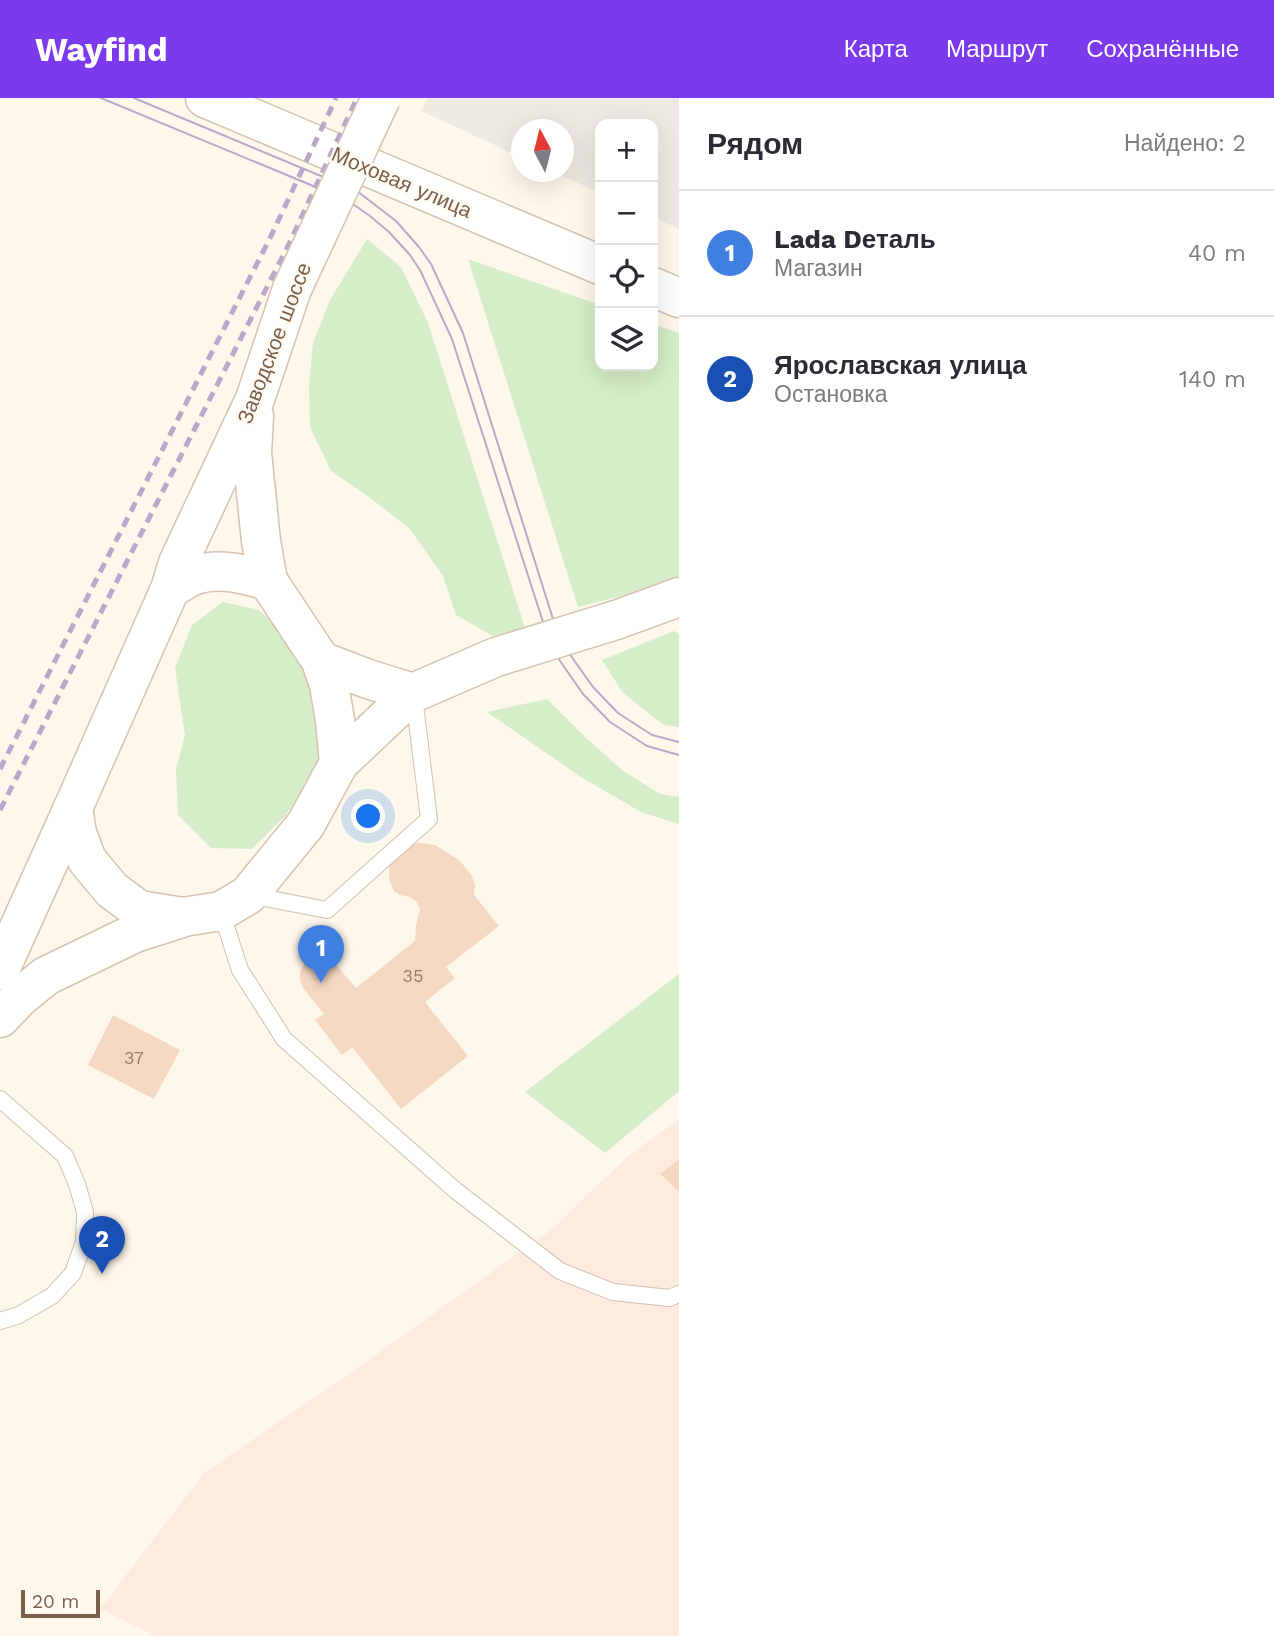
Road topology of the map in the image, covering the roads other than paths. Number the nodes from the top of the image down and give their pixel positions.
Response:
1 (205, 98) edge
2 (381, 98) edge
3 (595, 263) edge
4 (658, 289) edge
5 (679, 298) edge
6 (255, 399) junction
7 (268, 580) junction
8 (170, 589) junction
9 (679, 597) edge
10 (321, 661) junction
11 (413, 693) junction
12 (339, 763) junction
13 (73, 808) junction
14 (234, 903) junction
15 (183, 917) junction
16 (0, 970) edge
17 (0, 1018) edge
18 (0, 1099) edge
19 (679, 1294) edge
20 (0, 1321) edge

1 - 3 main road, Моховая улица
2 - 6 main road, Заводское шоссе, bridge
4 - 5 main road
6 - 7 main road
6 - 8 main road, Заводское шоссе
7 - 8 main road
7 - 10 main road
8 - 13 main road, Заводское шоссе
9 - 11 main road, bridge
10 - 11 main road
10 - 12 main road
11 - 12 main road
11 - 14 lane
12 - 14 main road
13 - 15 main road
13 - 16 main road
14 - 15 main road
14 - 19 lane
15 - 17 main road
18 - 20 lane

